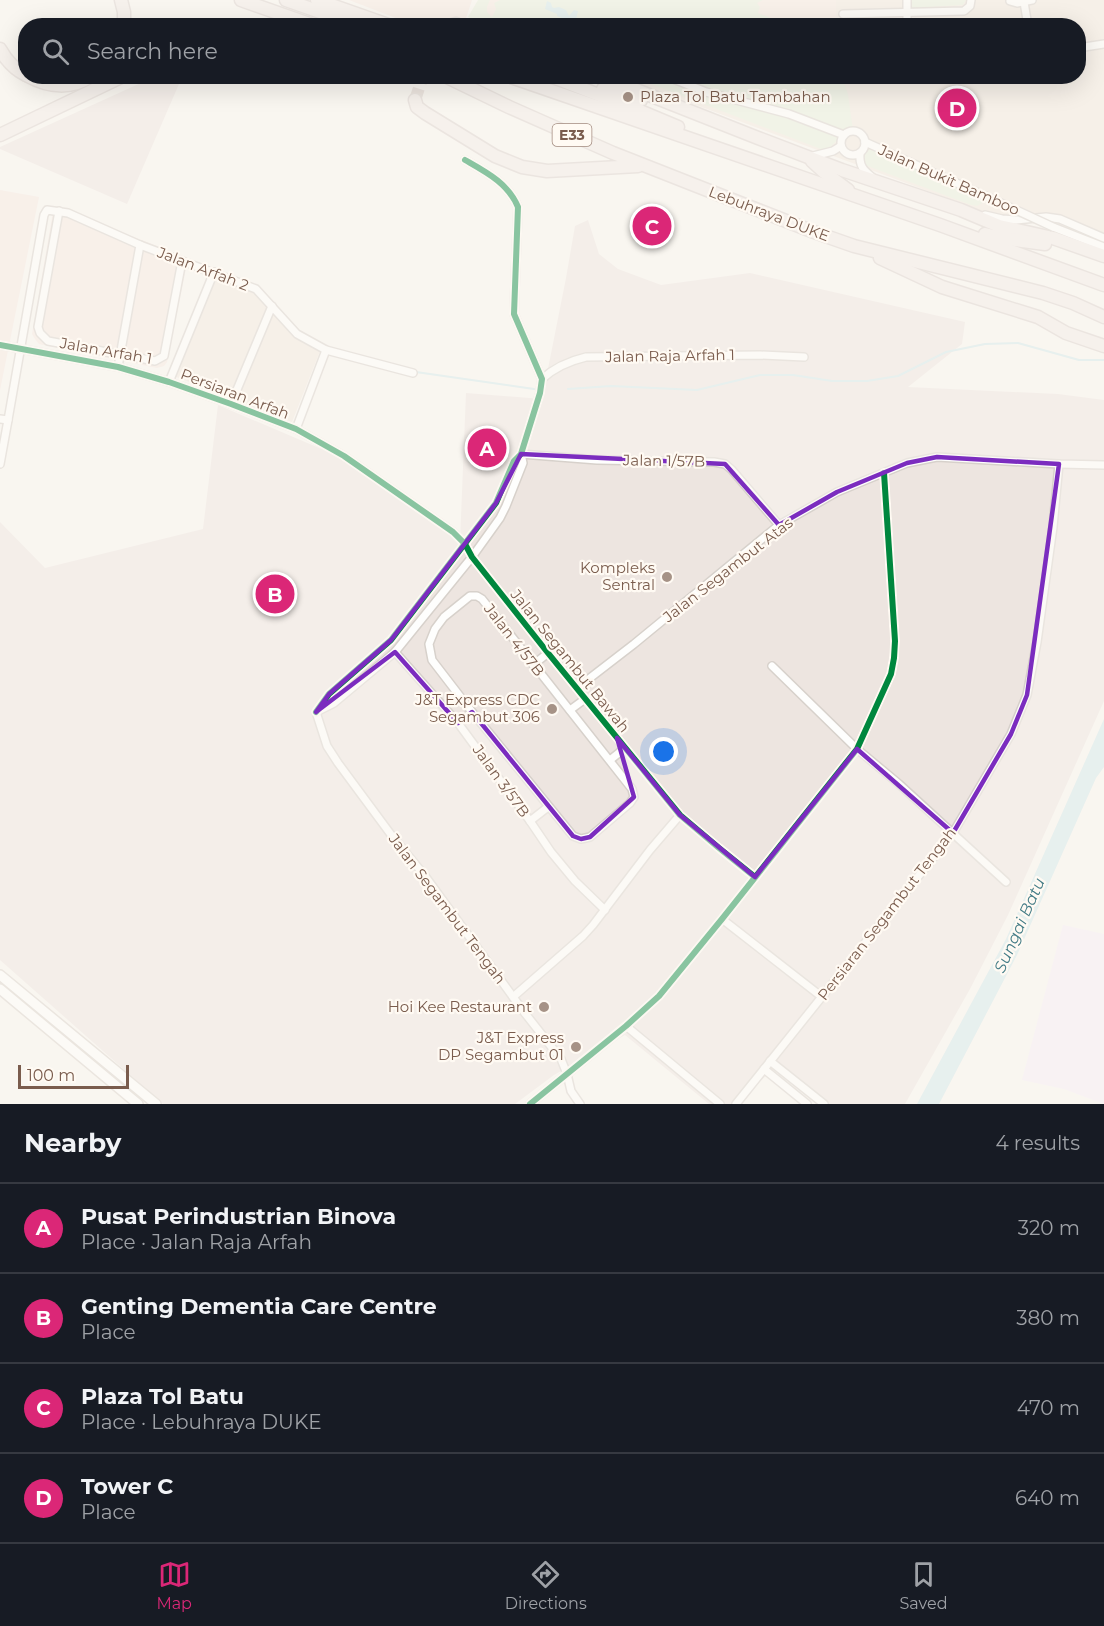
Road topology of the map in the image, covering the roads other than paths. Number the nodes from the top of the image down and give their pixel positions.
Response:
1 (121, 0) edge
2 (241, 0) edge
3 (286, 0) edge
4 (309, 0) edge
5 (317, 0) edge
6 (328, 0) edge
7 (907, 0) edge
8 (970, 0) edge
9 (1032, 0) edge
10 (1010, 1) edge
11 (1023, 2) junction
12 (347, 10) junction
13 (907, 13) junction
14 (843, 14) dead end
15 (124, 18) edge
16 (292, 18) edge
17 (337, 18) edge
18 (369, 18) edge
19 (372, 18) edge
20 (907, 18) edge
21 (1026, 18) edge
22 (1104, 44) edge
23 (1086, 47) edge
24 (0, 49) edge
25 (18, 71) edge
26 (46, 84) edge
27 (73, 84) edge
28 (106, 84) edge
29 (462, 84) edge
30 (531, 84) edge
31 (571, 84) edge
32 (584, 84) edge
33 (621, 84) edge
34 (686, 84) edge
35 (415, 100) dead end
36 (709, 119) junction
37 (0, 135) edge
38 (844, 135) junction
39 (865, 142) junction
40 (841, 146) junction
41 (860, 153) junction
42 (807, 156) junction
43 (465, 160) dead end
44 (756, 162) junction
45 (643, 166) junction
46 (881, 183) junction
47 (865, 200) junction
48 (961, 210) junction
49 (59, 211) junction
50 (940, 225) junction
51 (1104, 238) edge
52 (140, 244) junction
53 (854, 246) junction
54 (1104, 247) edge
55 (1104, 258) edge
56 (182, 261) junction
57 (214, 272) junction
58 (1104, 285) edge
59 (272, 306) junction
60 (1099, 314) edge
61 (0, 345) edge
62 (1104, 346) edge
63 (20, 348) junction
64 (326, 350) junction
65 (120, 354) junction
66 (804, 357) dead end
67 (118, 367) junction
68 (413, 373) dead end
69 (542, 379) junction
70 (169, 382) junction
71 (231, 404) junction
72 (4, 419) edge
73 (296, 429) junction
74 (521, 454) junction
75 (0, 464) edge
76 (1059, 464) junction
77 (1104, 465) edge
78 (884, 473) junction
79 (779, 525) junction
80 (465, 544) junction
81 (472, 557) junction
82 (395, 652) junction
83 (548, 653) junction
84 (533, 665) junction
85 (772, 666) dead end
86 (577, 688) junction
87 (585, 699) junction
88 (570, 710) junction
89 (316, 712) junction
90 (472, 712) junction
91 (458, 723) junction
92 (625, 748) junction
93 (857, 749) junction
94 (610, 759) junction
95 (548, 807) junction
96 (680, 815) junction
97 (530, 821) junction
98 (953, 833) junction
99 (754, 877) junction
100 (1006, 882) dead end
101 (605, 910) junction
102 (722, 919) junction
103 (0, 975) edge
104 (0, 989) edge
105 (513, 997) junction
106 (822, 997) junction
107 (626, 1026) junction
108 (770, 1061) junction
109 (764, 1069) junction
110 (567, 1074) junction
111 (138, 1104) edge
112 (156, 1104) edge
113 (531, 1104) edge
114 (580, 1104) edge
115 (720, 1104) edge
116 (736, 1104) edge
117 (807, 1104) edge
118 (824, 1104) edge

1 - 15 highway
2 - 16 highway
3 - 17 highway
4 - 12 highway
5 - 12 highway
6 - 19 highway
7 - 13 street
8 - 13 street
9 - 11 street
10 - 11 street
11 - 21 street
12 - 18 highway
13 - 14 street
13 - 20 street
22 - 23 street
24 - 25 highway
26 - 27 highway
28 - 37 highway
29 - 45 highway, Lebuhraya DUKE / E33
30 - 44 highway, E33
31 - 44 highway
32 - 36 highway
33 - 36 highway
34 - 38 street
35 - 45 highway
36 - 42 highway
38 - 39 street
38 - 40 street
39 - 41 street
39 - 54 street, Jalan Bukit Bamboo, bridge
40 - 41 street
40 - 42 street
41 - 46 street
42 - 46 highway
42 - 47 highway
43 - 69 street
44 - 47 highway, E33
45 - 53 highway, Lebuhraya DUKE / E33
46 - 48 highway
47 - 50 highway, E33
48 - 51 street, Jalan Bukit Bamboo
48 - 55 highway
49 - 52 street, Jalan Arfah 2
49 - 63 street, Jalan Arfah 2
49 - 65 street, Jalan Arfah 1
50 - 55 highway
50 - 58 highway, E33
52 - 56 street, Jalan Arfah 2
52 - 65 street
53 - 60 highway, Lebuhraya DUKE / E33
53 - 62 highway
56 - 57 street, Jalan Arfah 2
56 - 65 street, Jalan Arfah 1
57 - 59 street, Jalan Arfah 2
57 - 70 street
59 - 64 street, Jalan Arfah 2
59 - 71 street
61 - 63 street, Persiaran Arfah
63 - 67 street, Persiaran Arfah
63 - 72 street
64 - 68 street, Jalan Arfah 2
64 - 73 street
65 - 67 street
66 - 69 street, Jalan Raja Arfah 1
67 - 70 street, Persiaran Arfah
69 - 74 street
70 - 71 street, Persiaran Arfah
71 - 73 street, Persiaran Arfah
72 - 75 street
73 - 80 street, Persiaran Arfah
74 - 79 street, Jalan 1/57B
74 - 80 street
74 - 81 street
76 - 77 street, Jalan Segambut Atas
76 - 78 street, Jalan Segambut Atas
76 - 98 street, Persiaran Segambut Tengah
78 - 79 street, Jalan Segambut Atas
78 - 93 street
79 - 86 street, Jalan Segambut Atas
80 - 81 street, Jalan Segambut Bawah
80 - 89 street
81 - 82 street
81 - 83 street, Jalan Segambut Bawah
82 - 89 street
82 - 91 street, Jalan 3/57B
83 - 84 street
83 - 86 street, Jalan Segambut Bawah
84 - 88 street, Jalan 4/57B
84 - 90 street, Jalan 4/57B
85 - 93 street
86 - 87 street, Jalan Segambut Bawah
87 - 88 street
87 - 92 street, Jalan Segambut Bawah
88 - 94 street, Jalan 4/57B
89 - 105 street, Jalan Segambut Tengah
90 - 91 street
90 - 95 street, Jalan 4/57B
91 - 97 street, Jalan 3/57B
92 - 94 street
92 - 96 street, Jalan Segambut Bawah
93 - 98 street
93 - 99 street
94 - 95 street, Jalan 4/57B
95 - 97 street
96 - 99 street, Jalan Segambut Bawah
96 - 101 street
97 - 101 street, Jalan 3/57B
98 - 100 street
98 - 106 street, Persiaran Segambut Tengah
99 - 102 street
101 - 105 street
102 - 106 street
102 - 107 street
103 - 112 main road
104 - 111 main road
105 - 110 street, Jalan Segambut Tengah
106 - 108 street, Persiaran Segambut Tengah
107 - 110 street
107 - 115 street
108 - 109 street, Persiaran Segambut Tengah
108 - 118 street
109 - 116 street, Persiaran Segambut Tengah
109 - 117 street
110 - 113 street
110 - 114 street, Jalan Segambut Tengah

